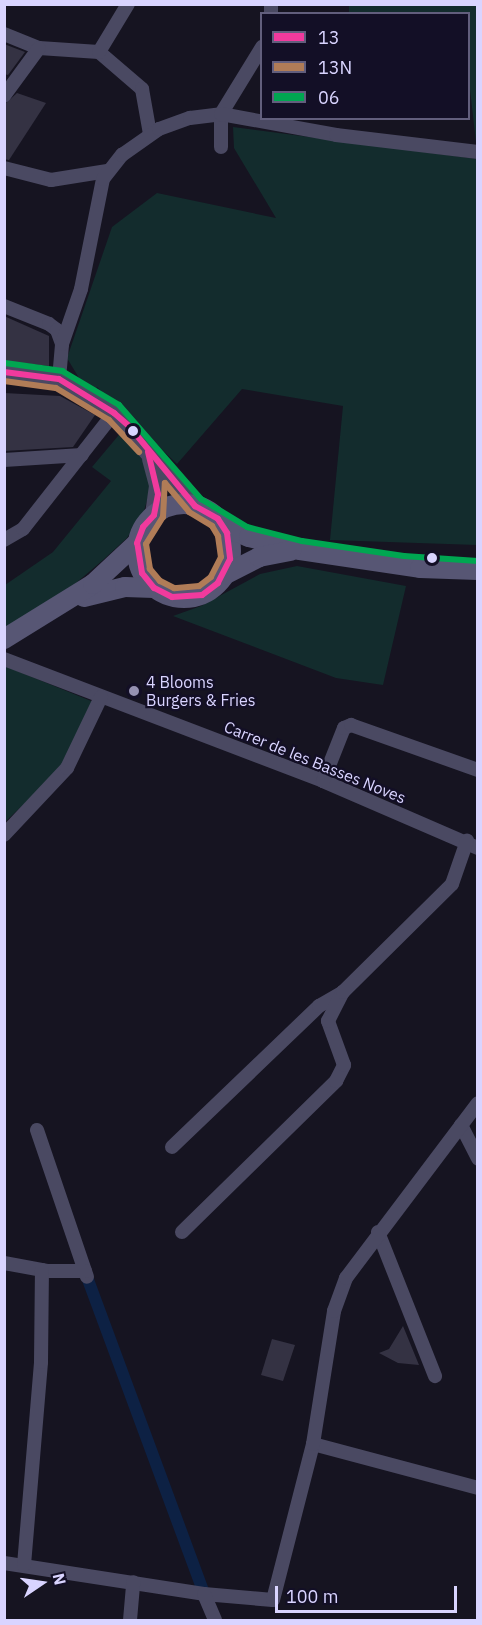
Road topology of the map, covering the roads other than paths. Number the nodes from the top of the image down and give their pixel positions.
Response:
1 (128, 4) edge
2 (4, 34) edge
3 (39, 48) junction
4 (260, 49) edge
5 (99, 52) junction
6 (8, 81) edge
7 (4, 96) edge
8 (221, 114) junction
9 (150, 134) junction
10 (221, 147) dead end
11 (477, 152) edge
12 (4, 168) edge
13 (107, 171) junction
14 (82, 176) junction
15 (99, 192) junction
16 (4, 306) edge
17 (73, 312) junction
18 (49, 324) junction
19 (62, 344) junction
20 (4, 372) edge
21 (53, 379) junction
22 (4, 385) edge
23 (114, 413) junction
24 (148, 452) junction
25 (82, 455) junction
26 (4, 459) edge
27 (195, 506) junction
28 (154, 514) junction
29 (223, 526) junction
30 (4, 540) edge
31 (137, 543) junction
32 (300, 550) junction
33 (477, 570) edge
34 (224, 575) junction
35 (154, 588) junction
36 (70, 601) junction
37 (4, 639) edge
38 (4, 659) edge
39 (101, 697) junction
40 (477, 770) edge
41 (323, 781) junction
42 (4, 835) edge
43 (472, 845) edge
44 (343, 992) junction
45 (477, 1102) edge
46 (461, 1125) junction
47 (37, 1130) dead end
48 (172, 1147) dead end
49 (477, 1159) edge
50 (182, 1232) dead end
51 (378, 1232) junction
52 (4, 1263) edge
53 (42, 1270) junction
54 (435, 1376) dead end
55 (313, 1444) junction
56 (477, 1488) edge
57 (4, 1563) edge
58 (24, 1565) junction
59 (133, 1582) junction
60 (204, 1594) junction
61 (130, 1620) edge
62 (215, 1620) edge

1 - 5 street
2 - 3 street
3 - 5 street
3 - 6 street
4 - 8 street
5 - 9 street
6 - 7 street
8 - 9 street
8 - 10 street
8 - 11 street
9 - 13 street
12 - 14 street
13 - 14 street
13 - 15 street
14 - 15 street
15 - 17 street
16 - 18 street
17 - 18 street
17 - 19 street
18 - 19 street
19 - 21 street
20 - 21 street
21 - 22 street
21 - 23 street
23 - 24 street
23 - 25 street
24 - 27 street
24 - 28 street
25 - 26 street
25 - 30 street
27 - 28 main road
27 - 29 main road
28 - 31 main road
29 - 32 main road
29 - 34 main road
31 - 35 main road
31 - 36 main road
32 - 33 main road
32 - 34 main road
34 - 35 main road
35 - 36 main road
36 - 37 main road
38 - 39 street, Carrer de les Basses Noves
39 - 41 street, Carrer de les Basses Noves
39 - 42 street
40 - 41 street
41 - 43 street, Carrer de les Basses Noves
43 - 44 street
44 - 48 street
44 - 50 street
45 - 46 street
46 - 49 street
46 - 51 street
47 - 53 street
51 - 54 street
51 - 55 street
52 - 53 street
53 - 58 street
55 - 56 street
55 - 60 street
57 - 58 street
58 - 59 street
59 - 60 street
59 - 61 street
60 - 62 street

